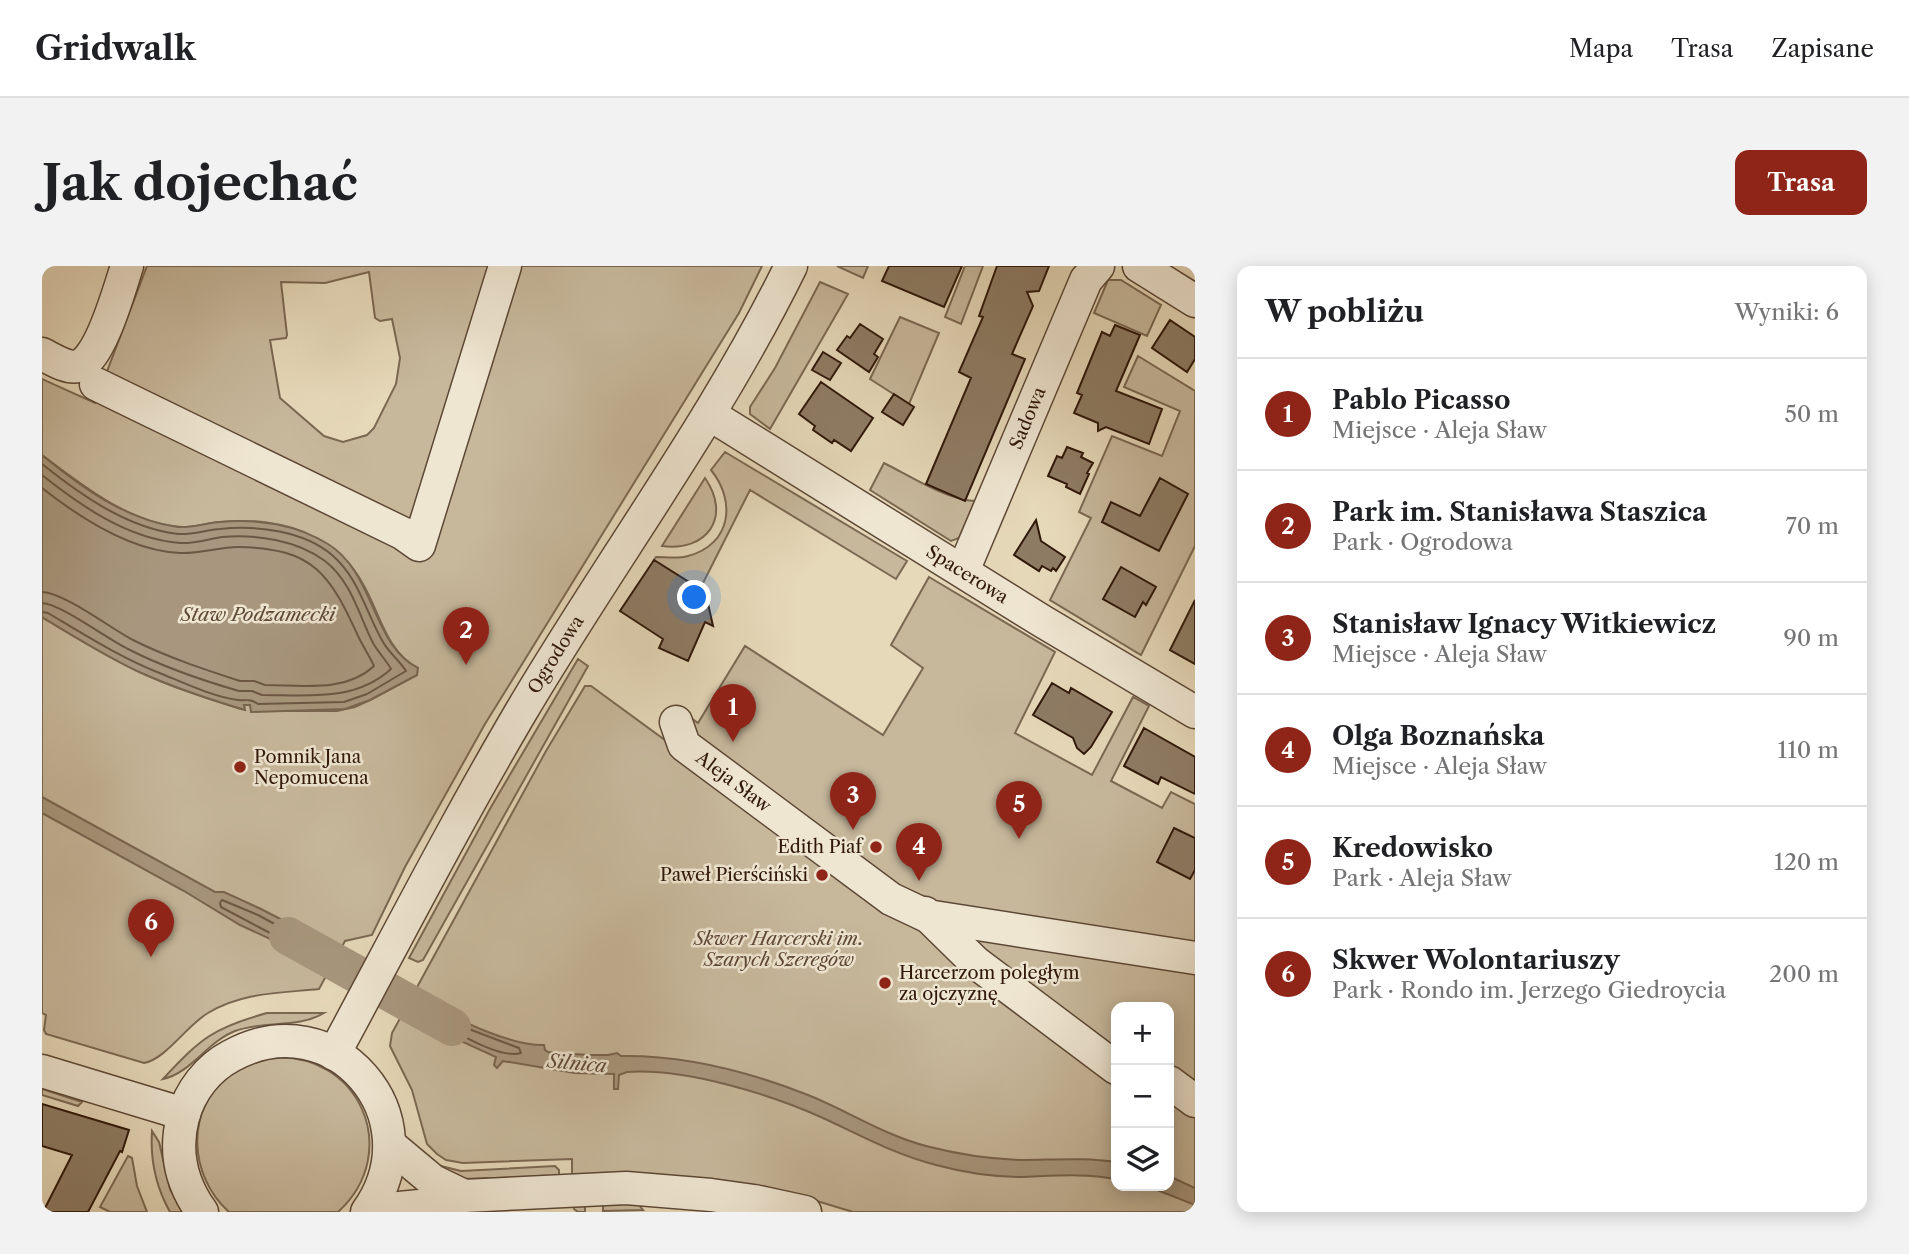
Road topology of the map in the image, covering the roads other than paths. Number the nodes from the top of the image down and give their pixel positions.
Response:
1 (127, 266) edge
2 (505, 266) edge
3 (791, 266) edge
4 (1098, 266) edge
5 (1139, 266) edge
6 (1195, 301) edge
7 (42, 354) edge
8 (91, 373) junction
9 (709, 414) junction
10 (963, 571) junction
11 (1195, 712) edge
12 (927, 916) junction
13 (969, 936) junction
14 (1195, 958) edge
15 (1111, 1039) edge
16 (334, 1054) junction
17 (1112, 1065) edge
18 (42, 1070) edge
19 (1174, 1086) edge
20 (1195, 1101) edge
21 (1174, 1109) edge
22 (184, 1114) junction
23 (1195, 1118) edge
24 (390, 1144) junction
25 (464, 1196) junction
26 (522, 1203) edge
27 (202, 1212) edge
28 (367, 1212) edge
29 (805, 1212) edge

1 - 8 street
2 - 8 street
3 - 9 street, Ogrodowa
4 - 10 street, Sadowa
5 - 6 street
7 - 8 street
9 - 10 street, Spacerowa
9 - 16 street, Ogrodowa
10 - 11 street, Spacerowa
12 - 12 street, Aleja Sław
12 - 13 street
13 - 14 street
13 - 15 street
13 - 17 street
16 - 22 street
16 - 24 street
18 - 22 street
19 - 20 street
21 - 23 street
22 - 27 street
24 - 25 street
24 - 28 street
25 - 26 street
25 - 28 street
26 - 29 street

